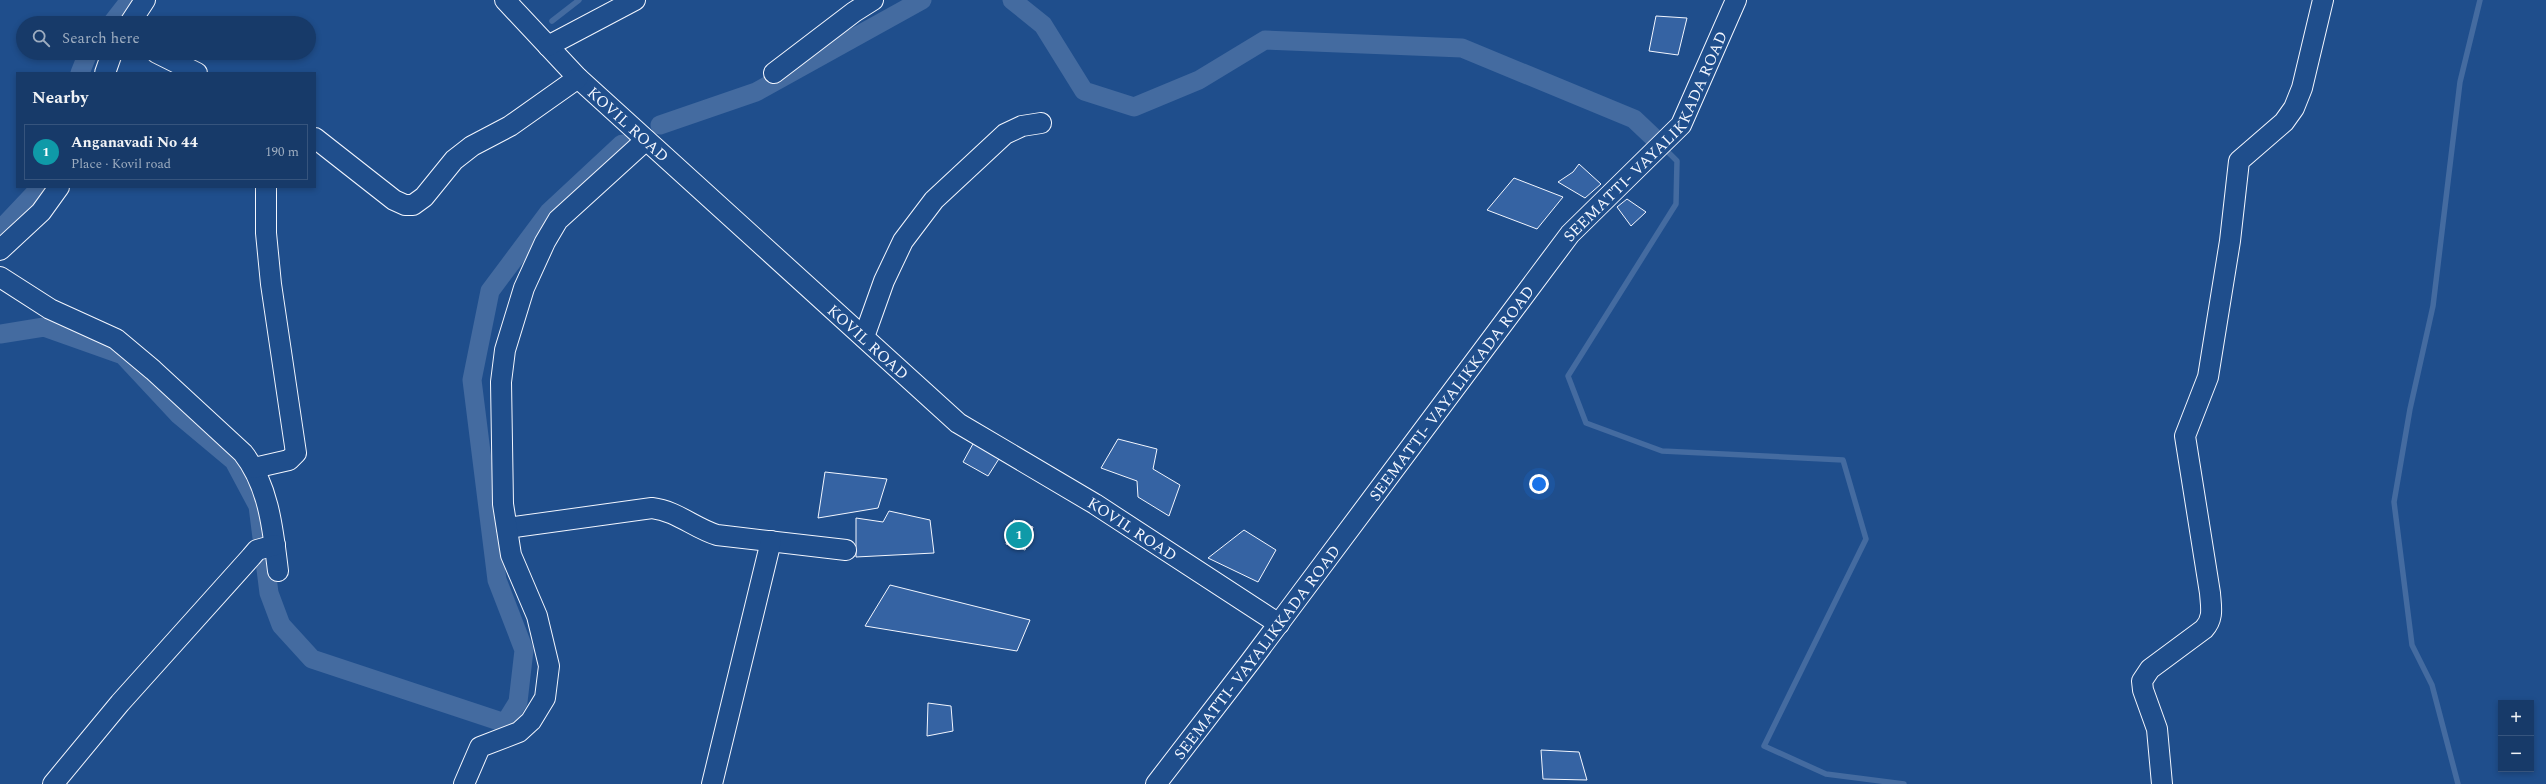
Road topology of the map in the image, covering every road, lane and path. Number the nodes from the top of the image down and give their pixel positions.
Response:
1 (145, 0) edge
2 (505, 0) edge
3 (635, 0) edge
4 (873, 0) edge
5 (1736, 0) edge
6 (2323, 0) edge
7 (135, 16) edge
8 (548, 46) junction
9 (110, 60) edge
10 (171, 60) edge
11 (105, 72) edge
12 (195, 72) edge
13 (774, 73) dead end
14 (578, 78) junction
15 (1041, 123) dead end
16 (316, 139) edge
17 (646, 140) junction
18 (58, 188) edge
19 (266, 188) edge
20 (0, 250) edge
21 (0, 277) edge
22 (864, 338) junction
23 (254, 468) junction
24 (507, 528) junction
25 (771, 541) junction
26 (275, 545) junction
27 (846, 550) dead end
28 (278, 571) dead end
29 (1279, 624) junction
30 (53, 784) edge
31 (464, 784) edge
32 (712, 784) edge
33 (1156, 784) edge
34 (2162, 784) edge

1 - 7 street
2 - 8 street, KOVIL ROAD
3 - 8 street
4 - 13 street
5 - 29 street, SEEMATTI- VAYALIKKADA ROAD
6 - 34 street
8 - 14 street, KOVIL ROAD
9 - 11 street
10 - 12 street
14 - 16 street
14 - 17 street, KOVIL ROAD
15 - 22 street
17 - 22 street, KOVIL ROAD
17 - 24 street
18 - 20 street
19 - 23 street
21 - 23 street
22 - 29 street, KOVIL ROAD
23 - 26 street
24 - 25 street
24 - 31 street
25 - 27 street
25 - 32 street
26 - 28 street
26 - 30 street
29 - 33 street, SEEMATTI- VAYALIKKADA ROAD

